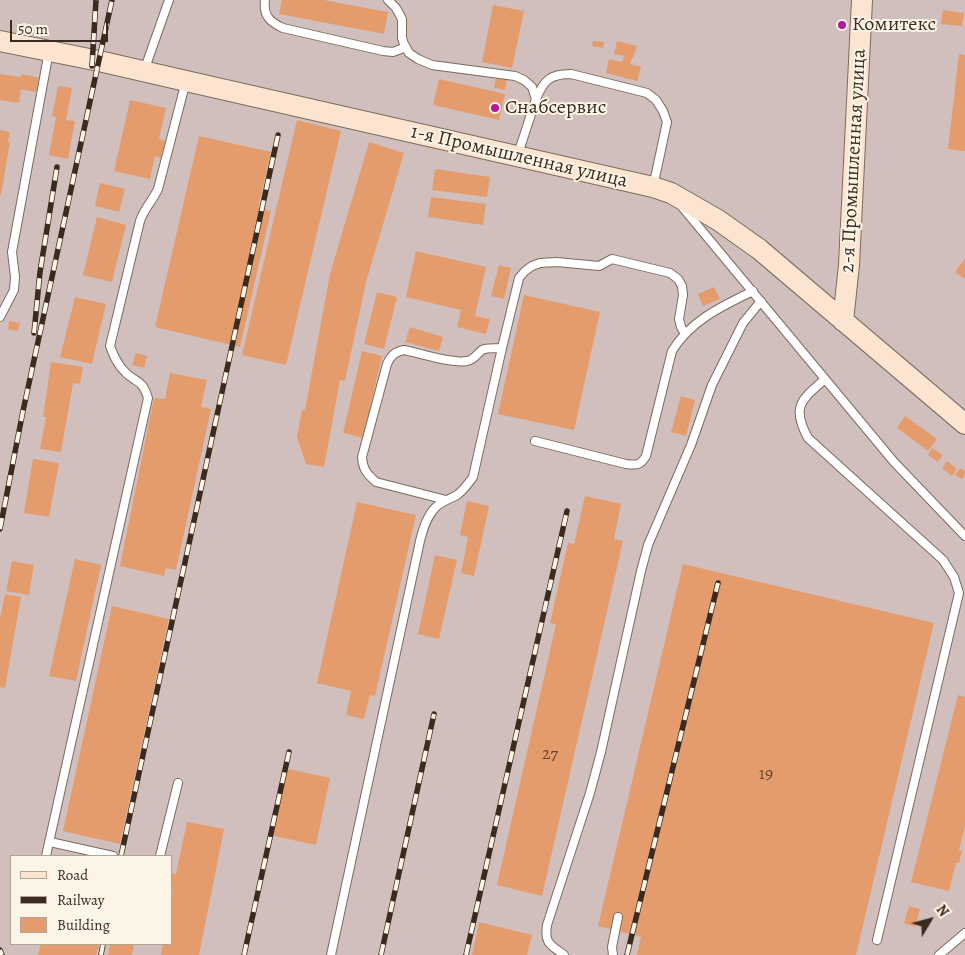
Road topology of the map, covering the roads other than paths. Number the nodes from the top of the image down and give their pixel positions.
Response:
1 (169, 0) edge
2 (264, 0) edge
3 (388, 0) edge
4 (862, 0) edge
5 (0, 41) edge
6 (406, 47) junction
7 (49, 50) junction
8 (144, 71) junction
9 (186, 82) junction
10 (536, 99) junction
11 (518, 157) junction
12 (662, 190) junction
13 (753, 291) junction
14 (761, 301) junction
15 (0, 317) edge
16 (843, 321) junction
17 (685, 334) junction
18 (502, 348) junction
19 (825, 379) junction
20 (965, 424) edge
21 (535, 441) dead end
22 (446, 500) junction
23 (965, 536) edge
24 (178, 783) dead end
25 (50, 842) junction
26 (46, 855) edge
27 (108, 855) edge
28 (160, 855) edge
29 (618, 917) dead end
30 (965, 933) edge
31 (878, 940) dead end
32 (331, 955) edge
33 (564, 955) edge
34 (613, 955) edge
35 (939, 955) edge

1 - 8 lane
2 - 6 lane
3 - 6 lane
4 - 16 main road, 2-я Промышленная улица
5 - 7 main road, 1-я Промышленная улица
6 - 10 lane
7 - 8 main road, 1-я Промышленная улица
7 - 15 lane
8 - 9 main road, 1-я Промышленная улица
9 - 11 main road, 1-я Промышленная улица
9 - 25 lane
10 - 11 lane
10 - 12 lane
11 - 12 main road, 1-я Промышленная улица
12 - 13 lane
12 - 16 main road, 1-я Промышленная улица
13 - 14 lane
13 - 17 lane
14 - 19 lane
14 - 33 lane
16 - 20 main road, 1-я Промышленная улица
17 - 18 lane
17 - 21 lane
18 - 22 lane
18 - 22 lane
19 - 23 lane
19 - 31 lane
22 - 32 lane
24 - 28 lane
25 - 26 lane
25 - 27 lane
29 - 34 lane
30 - 35 lane

